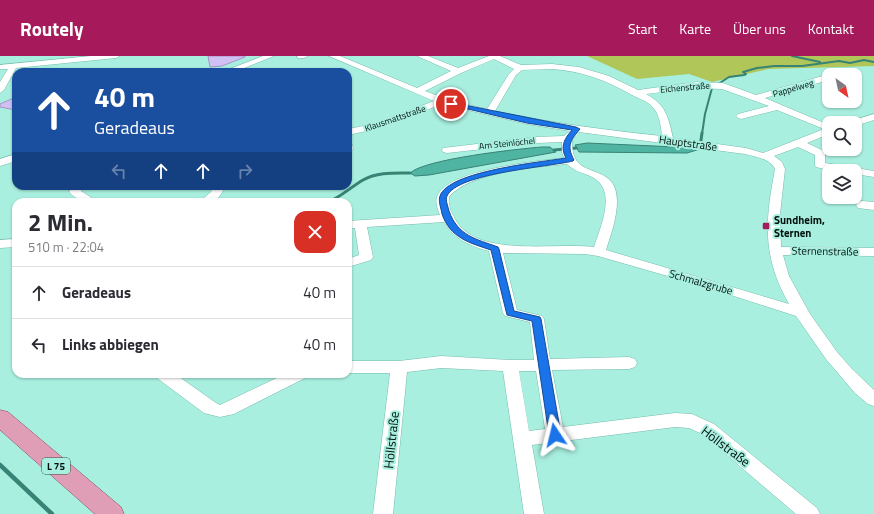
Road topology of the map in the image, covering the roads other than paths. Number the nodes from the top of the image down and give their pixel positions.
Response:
1 (116, 56) edge
2 (270, 56) edge
3 (301, 56) edge
4 (304, 56) edge
5 (421, 56) edge
6 (494, 56) edge
7 (87, 57) edge
8 (338, 57) edge
9 (14, 65) junction
10 (0, 67) edge
11 (12, 68) edge
12 (237, 68) edge
13 (520, 68) junction
14 (12, 69) edge
15 (458, 72) junction
16 (822, 79) edge
17 (0, 90) edge
18 (418, 91) junction
19 (636, 93) junction
20 (756, 98) junction
21 (441, 101) junction
22 (778, 107) junction
23 (490, 112) junction
24 (741, 116) dead end
25 (874, 117) edge
26 (862, 121) edge
27 (822, 126) edge
28 (576, 129) junction
29 (352, 131) edge
30 (822, 132) edge
31 (568, 139) junction
32 (668, 140) junction
33 (798, 143) junction
34 (448, 150) dead end
35 (568, 156) junction
36 (764, 156) junction
37 (12, 158) edge
38 (0, 163) edge
39 (822, 166) edge
40 (862, 172) edge
41 (874, 174) edge
42 (76, 190) edge
43 (218, 190) edge
44 (85, 198) edge
45 (212, 198) edge
46 (448, 218) junction
47 (354, 225) edge
48 (12, 243) edge
49 (0, 244) edge
50 (495, 249) junction
51 (776, 251) junction
52 (599, 252) junction
53 (874, 252) edge
54 (352, 261) edge
55 (803, 313) junction
56 (629, 363) dead end
57 (543, 365) junction
58 (510, 366) junction
59 (352, 367) edge
60 (399, 367) junction
61 (169, 378) edge
62 (291, 378) edge
63 (874, 400) edge
64 (0, 418) edge
65 (555, 435) junction
66 (521, 439) junction
67 (112, 514) edge
68 (383, 514) edge
69 (534, 514) edge
70 (810, 514) edge

1 - 7 street
2 - 12 street
3 - 4 street
5 - 15 street
6 - 13 street
6 - 15 street
7 - 9 street
8 - 18 street, Hauptstraße
9 - 10 street
9 - 11 street
13 - 19 street
13 - 23 street
14 - 17 street
15 - 18 street
16 - 20 street, Pappelweg
18 - 21 street, Hauptstraße
19 - 20 street, Eichenstraße
19 - 32 street
20 - 22 street, Eichenstraße
21 - 23 street, Hauptstraße
21 - 29 street, Klausmattstraße
22 - 24 street
22 - 27 street, Eichenstraße
23 - 28 street, Hauptstraße
25 - 26 street
28 - 31 street
28 - 32 street, Hauptstraße
30 - 33 street
31 - 34 street, Am Steinlöchel
31 - 35 street
32 - 36 street, Hauptstraße
33 - 36 street
33 - 39 street
35 - 46 street, Schmalzgrube
35 - 52 street
36 - 51 street, Hauptstraße
37 - 38 street
40 - 41 street
42 - 44 street
43 - 45 street
46 - 47 street
46 - 50 street, Schmalzgrube
47 - 54 street
48 - 49 street
50 - 52 street, Schmalzgrube
50 - 57 street
51 - 53 street, Sternenstraße
51 - 55 street, Hauptstraße
52 - 55 street, Schmalzgrube
55 - 63 street, Hauptstraße
56 - 57 street
57 - 58 street
57 - 65 street
58 - 60 street
58 - 66 street
59 - 60 street
60 - 68 street, Höllstraße
61 - 62 street
64 - 67 main road, L 75
65 - 66 street, Höllstraße
65 - 70 street, Höllstraße
66 - 69 street

